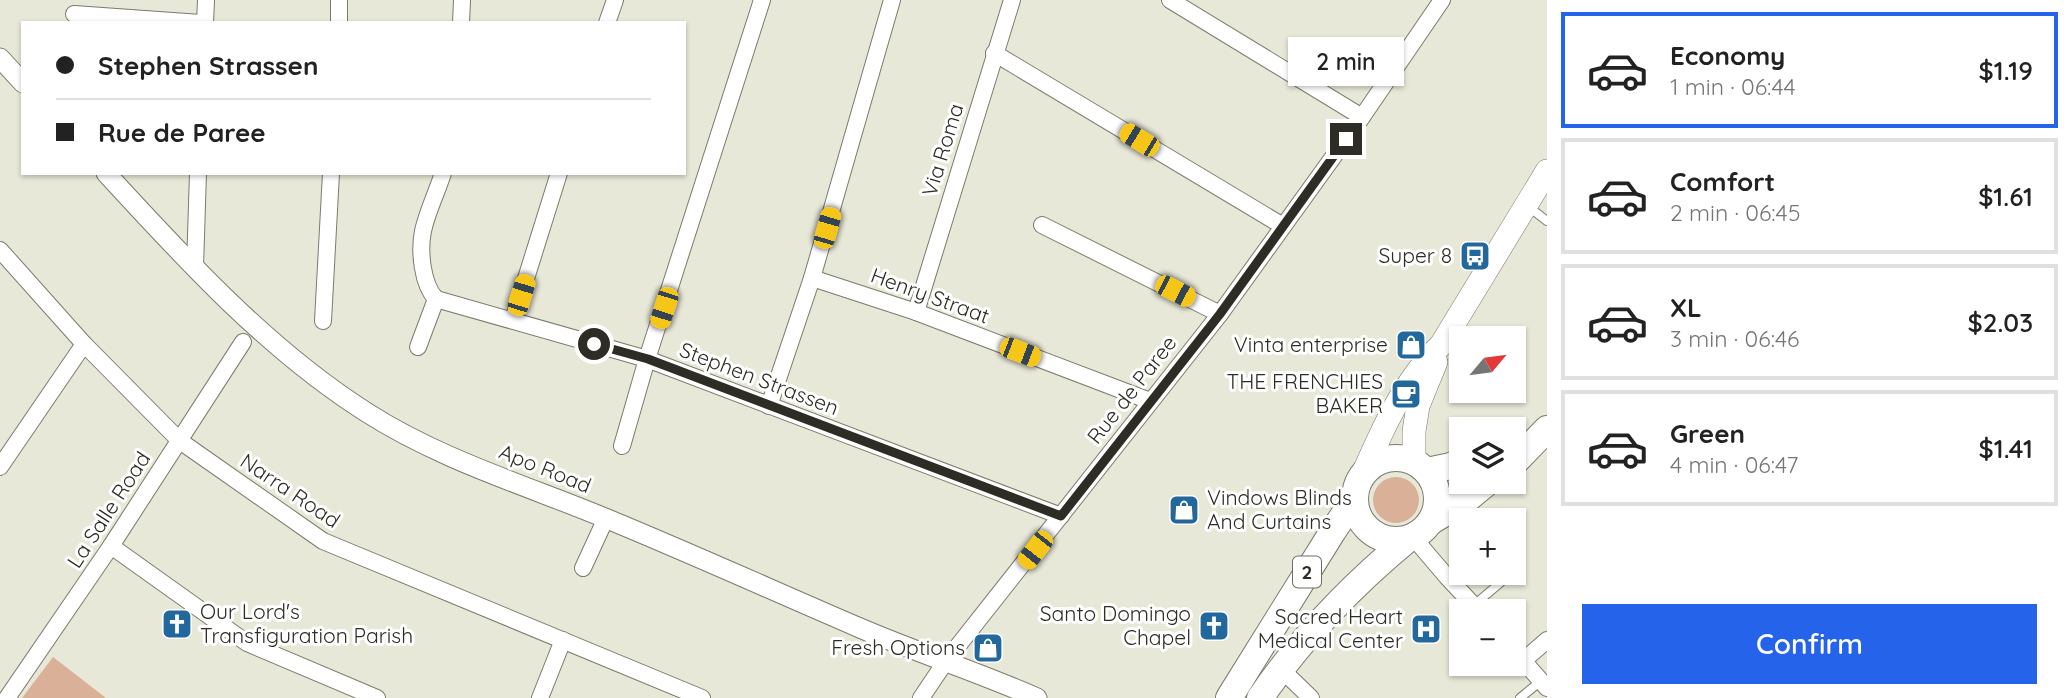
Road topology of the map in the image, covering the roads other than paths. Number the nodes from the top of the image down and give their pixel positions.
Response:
1 (206, 0) edge
2 (339, 0) edge
3 (462, 0) edge
4 (615, 0) edge
5 (762, 0) edge
6 (892, 0) edge
7 (1012, 0) edge
8 (1170, 0) edge
9 (1440, 1) edge
10 (74, 12) edge
11 (180, 21) edge
12 (203, 21) edge
13 (339, 21) edge
14 (461, 21) edge
15 (608, 21) edge
16 (994, 53) junction
17 (0, 58) edge
18 (21, 81) edge
19 (1362, 117) junction
20 (1547, 172) edge
21 (108, 175) edge
22 (198, 175) edge
23 (331, 175) edge
24 (442, 175) edge
25 (558, 175) edge
26 (1527, 205) junction
27 (1547, 221) edge
28 (1042, 225) dead end
29 (1283, 226) junction
30 (0, 250) edge
31 (195, 267) junction
32 (812, 278) junction
33 (436, 299) junction
34 (916, 312) junction
35 (1220, 314) junction
36 (513, 320) junction
37 (323, 321) dead end
38 (243, 342) dead end
39 (84, 344) junction
40 (1441, 345) junction
41 (418, 347) dead end
42 (648, 359) junction
43 (1150, 401) junction
44 (769, 406) junction
45 (1547, 427) edge
46 (1526, 432) edge
47 (180, 441) junction
48 (622, 446) dead end
49 (1526, 450) edge
50 (1421, 466) junction
51 (1449, 466) edge
52 (0, 467) edge
53 (1358, 487) junction
54 (1061, 516) junction
55 (606, 518) junction
56 (1449, 520) edge
57 (1417, 532) junction
58 (111, 546) junction
59 (583, 568) dead end
60 (1500, 585) edge
61 (1467, 599) edge
62 (1485, 599) edge
63 (563, 640) junction
64 (1547, 640) edge
65 (1526, 651) edge
66 (946, 661) junction
67 (1526, 664) edge
68 (1281, 668) junction
69 (1544, 684) edge
70 (350, 693) edge
71 (8, 698) edge
72 (377, 698) edge
73 (540, 698) edge
74 (702, 698) edge
75 (921, 698) edge
76 (1037, 698) edge
77 (1229, 698) edge
78 (1260, 698) edge
79 (1311, 698) edge
80 (1520, 698) edge

1 - 12 street
2 - 13 street
3 - 14 street
4 - 15 street
5 - 42 street
6 - 32 street
7 - 16 street, Via Roma
8 - 19 street
9 - 19 street, Rue de Paree
10 - 11 street
16 - 29 street
16 - 34 street, Via Roma
17 - 18 street
19 - 29 street, Rue de Paree
20 - 26 main road
21 - 31 street, Apo Road
22 - 31 street
23 - 37 street
24 - 33 street
25 - 36 street
26 - 27 lane
26 - 40 main road
28 - 35 street
29 - 35 street, Rue de Paree
30 - 39 street, Narra Road
31 - 55 street, Apo Road
32 - 34 street, Henry Straat
32 - 44 street
33 - 36 street, Stephen Strassen
33 - 41 street
34 - 43 street, Henry Straat
35 - 43 street, Rue de Paree
36 - 42 street, Stephen Strassen
38 - 47 street, La Salle Road
39 - 47 street, Narra Road
39 - 52 street
40 - 50 main road
40 - 53 main road
42 - 44 street, Stephen Strassen
42 - 48 street
43 - 54 street, Rue de Paree
44 - 54 street, Stephen Strassen
45 - 46 highway
45 - 49 highway
47 - 58 street, La Salle Road
47 - 63 street, Narra Road
50 - 51 highway, 2
50 - 53 highway, 2
50 - 57 highway
53 - 57 highway
53 - 77 highway, 2
54 - 66 street, Rue de Paree
55 - 59 street
55 - 66 street, Apo Road
56 - 57 highway, 2
57 - 61 street
57 - 68 highway, 2
58 - 70 street
58 - 71 street, La Salle Road
60 - 62 lane
63 - 73 street
63 - 74 street, Narra Road
64 - 65 street
66 - 75 street, Rue de Paree
66 - 76 street, Apo Road
67 - 69 street
68 - 78 highway, 2
68 - 79 street
69 - 80 lane
70 - 72 street

